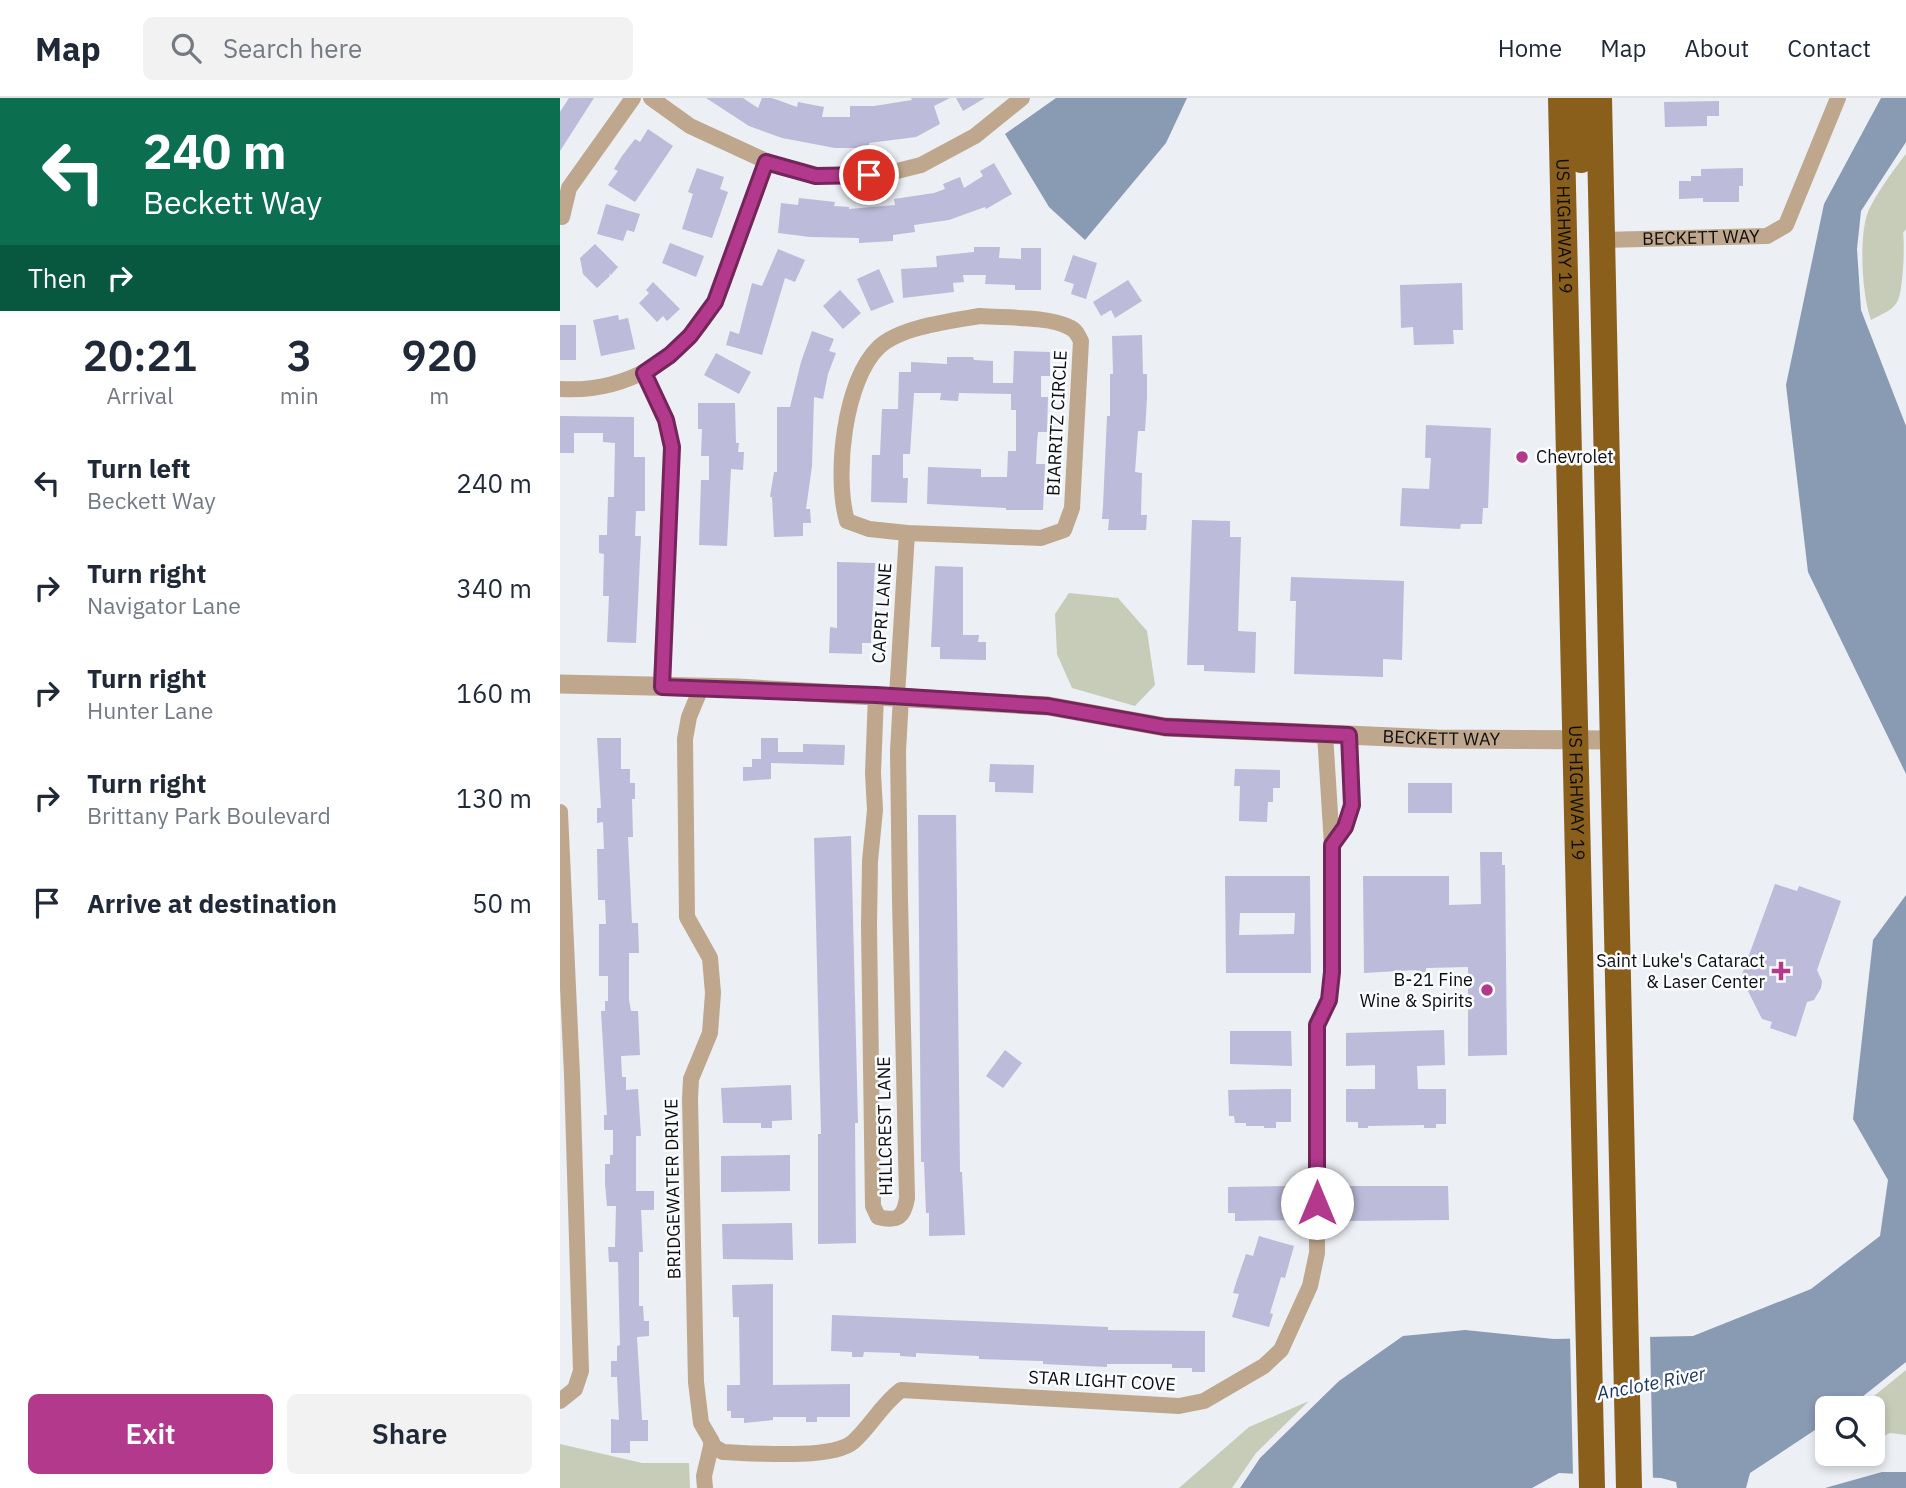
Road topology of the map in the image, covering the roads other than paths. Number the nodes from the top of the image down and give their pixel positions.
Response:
1 (633, 98) edge
2 (652, 98) edge
3 (1023, 98) edge
4 (1561, 98) edge
5 (1580, 98) edge
6 (1598, 98) edge
7 (1838, 98) edge
8 (766, 162) junction
9 (562, 217) dead end
10 (1601, 240) junction
11 (644, 373) junction
12 (560, 389) edge
13 (907, 533) junction
14 (560, 684) edge
15 (662, 687) junction
16 (701, 688) junction
17 (876, 695) junction
18 (899, 696) junction
19 (1325, 734) junction
20 (1349, 735) junction
21 (1576, 740) junction
22 (1612, 740) junction
23 (560, 812) edge
24 (1332, 845) junction
25 (561, 1401) edge
26 (711, 1445) junction
27 (705, 1488) edge
28 (1592, 1488) edge
29 (1629, 1488) edge

1 - 9 street
2 - 8 street
3 - 8 street
4 - 21 highway, US HIGHWAY 19
5 - 10 highway
6 - 10 highway, US HIGHWAY 19
7 - 10 street, BECKETT WAY
8 - 11 street
10 - 22 highway, US HIGHWAY 19
11 - 12 street
11 - 15 street
13 - 13 street, BIARRITZ CIRCLE
13 - 18 street, CAPRI LANE
14 - 15 street, BECKETT WAY
15 - 16 street, BECKETT WAY
16 - 17 street, BECKETT WAY
16 - 26 street, BRIDGEWATER DRIVE
17 - 18 street, BECKETT WAY
17 - 18 street, HILLCREST LANE
18 - 19 street, BECKETT WAY
19 - 20 street, BECKETT WAY
19 - 24 street, STAR LIGHT COVE
20 - 21 street, BECKETT WAY
20 - 24 street, STAR LIGHT COVE
21 - 22 street, BECKETT WAY
21 - 28 highway, US HIGHWAY 19
22 - 29 highway, US HIGHWAY 19
23 - 25 street
24 - 26 street, STAR LIGHT COVE
26 - 27 street

